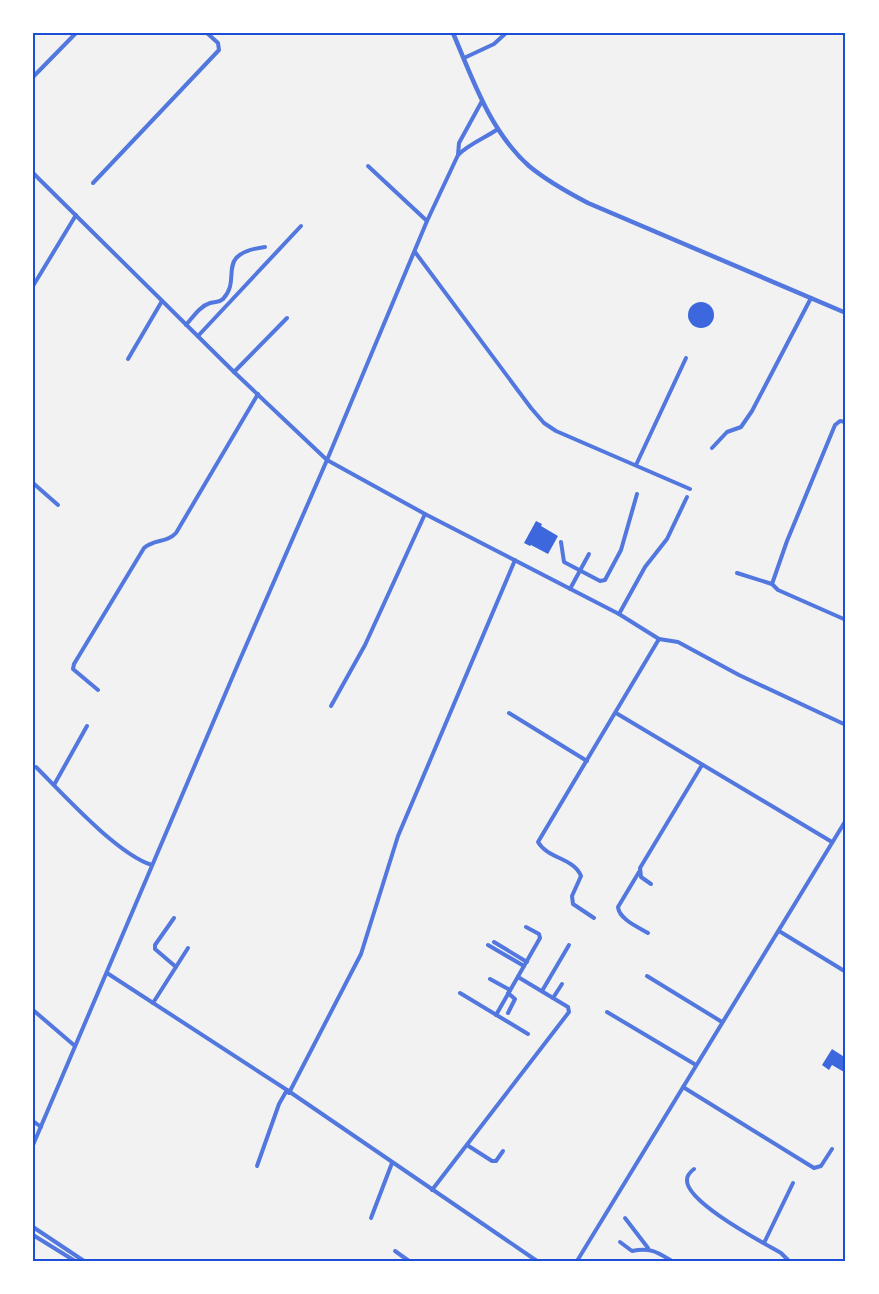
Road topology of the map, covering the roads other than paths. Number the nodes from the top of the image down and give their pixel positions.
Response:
1 (76, 33) edge
2 (207, 33) edge
3 (453, 33) edge
4 (506, 33) edge
5 (464, 58) junction
6 (33, 78) edge
7 (482, 101) junction
8 (498, 129) junction
9 (458, 155) junction
10 (368, 166) dead end
11 (33, 173) edge
12 (93, 183) dead end
13 (76, 215) junction
14 (427, 221) junction
15 (301, 226) dead end
16 (265, 247) dead end
17 (414, 251) junction
18 (33, 286) edge
19 (812, 298) junction
20 (162, 301) junction
21 (846, 313) edge
22 (287, 318) dead end
23 (186, 325) junction
24 (198, 336) junction
25 (686, 358) dead end
26 (128, 359) dead end
27 (234, 372) junction
28 (258, 394) junction
29 (846, 422) edge
30 (712, 448) dead end
31 (327, 460) junction
32 (636, 465) junction
33 (33, 483) edge
34 (690, 489) dead end
35 (637, 494) dead end
36 (687, 497) dead end
37 (58, 505) dead end
38 (425, 514) junction
39 (561, 542) dead end
40 (589, 554) dead end
41 (515, 560) junction
42 (580, 570) junction
43 (737, 573) dead end
44 (772, 585) junction
45 (570, 589) junction
46 (619, 614) junction
47 (846, 620) edge
48 (659, 639) junction
49 (98, 690) dead end
50 (332, 705) dead end
51 (509, 713) dead end
52 (616, 713) junction
53 (846, 725) edge
54 (87, 726) dead end
55 (587, 762) junction
56 (702, 765) junction
57 (36, 767) dead end
58 (54, 784) junction
59 (846, 820) edge
60 (832, 842) junction
61 (152, 865) junction
62 (639, 871) junction
63 (651, 884) dead end
64 (174, 918) dead end
65 (594, 918) dead end
66 (525, 927) dead end
67 (779, 931) junction
68 (648, 933) dead end
69 (494, 942) dead end
70 (488, 945) dead end
71 (569, 945) dead end
72 (188, 948) dead end
73 (525, 964) junction
74 (176, 967) junction
75 (846, 972) edge
76 (107, 973) junction
77 (647, 976) dead end
78 (518, 977) junction
79 (490, 979) dead end
80 (562, 984) dead end
81 (509, 991) junction
82 (542, 991) junction
83 (460, 993) dead end
84 (554, 998) junction
85 (153, 1003) junction
86 (33, 1010) edge
87 (607, 1012) dead end
88 (508, 1013) dead end
89 (496, 1015) junction
90 (722, 1022) junction
91 (528, 1034) dead end
92 (75, 1046) junction
93 (696, 1065) junction
94 (683, 1088) junction
95 (288, 1091) junction
96 (33, 1120) edge
97 (41, 1127) junction
98 (467, 1144) junction
99 (33, 1145) edge
100 (832, 1149) dead end
101 (502, 1151) dead end
102 (392, 1163) junction
103 (257, 1166) dead end
104 (694, 1168) dead end
105 (793, 1183) dead end
106 (432, 1190) junction
107 (371, 1218) dead end
108 (625, 1218) dead end
109 (33, 1227) edge
110 (33, 1235) edge
111 (620, 1242) dead end
112 (764, 1242) junction
113 (648, 1249) junction
114 (395, 1251) dead end
115 (75, 1261) edge
116 (84, 1261) edge
117 (409, 1261) edge
118 (537, 1261) edge
119 (577, 1261) edge
120 (672, 1261) edge
121 (789, 1261) edge

1 - 6 street
2 - 12 street
3 - 5 street
4 - 5 street
5 - 7 street
7 - 8 street
7 - 9 street
8 - 9 street
8 - 19 street
9 - 14 street
10 - 14 street
11 - 13 street
13 - 18 street
13 - 20 street
14 - 17 street
15 - 24 street
16 - 23 street
17 - 31 street
17 - 32 street
19 - 21 street
19 - 30 street
20 - 23 street
20 - 26 street
22 - 27 street
23 - 24 street
24 - 27 street
25 - 32 street
27 - 28 street
28 - 31 street
28 - 49 street
29 - 44 street
31 - 38 street
31 - 61 street
32 - 34 street
33 - 37 street
35 - 42 street
36 - 46 street
38 - 41 street
38 - 50 street
39 - 42 street
40 - 42 street
41 - 45 street
41 - 95 street
42 - 45 street
43 - 44 street
44 - 47 street
45 - 46 street
46 - 48 street
48 - 52 street
48 - 53 street
51 - 55 street
52 - 55 street
52 - 56 street
54 - 58 street
55 - 65 street
56 - 60 street
56 - 62 street
57 - 58 street
58 - 61 street
59 - 60 street
60 - 67 street
61 - 76 street
62 - 63 street
62 - 68 street
64 - 74 street
66 - 73 street
67 - 75 street
67 - 90 street
69 - 73 street
70 - 73 street
71 - 82 street
72 - 74 street
73 - 78 street
74 - 85 street
76 - 85 street
76 - 92 street
77 - 90 street
78 - 81 street
78 - 82 street
79 - 81 street
80 - 84 street
81 - 88 street
81 - 89 street
82 - 84 street
83 - 89 street
84 - 98 street
85 - 95 street
86 - 92 street
87 - 93 street
89 - 91 street
90 - 93 street
92 - 97 street
93 - 94 street
94 - 100 street
94 - 119 street
95 - 102 street
95 - 103 street
96 - 97 street
97 - 99 street
98 - 101 street
98 - 106 street
102 - 106 street
102 - 107 street
104 - 112 street
105 - 112 street
106 - 118 street
108 - 113 street
109 - 116 street
110 - 115 street
111 - 113 street
112 - 121 street
113 - 120 street
114 - 117 street

